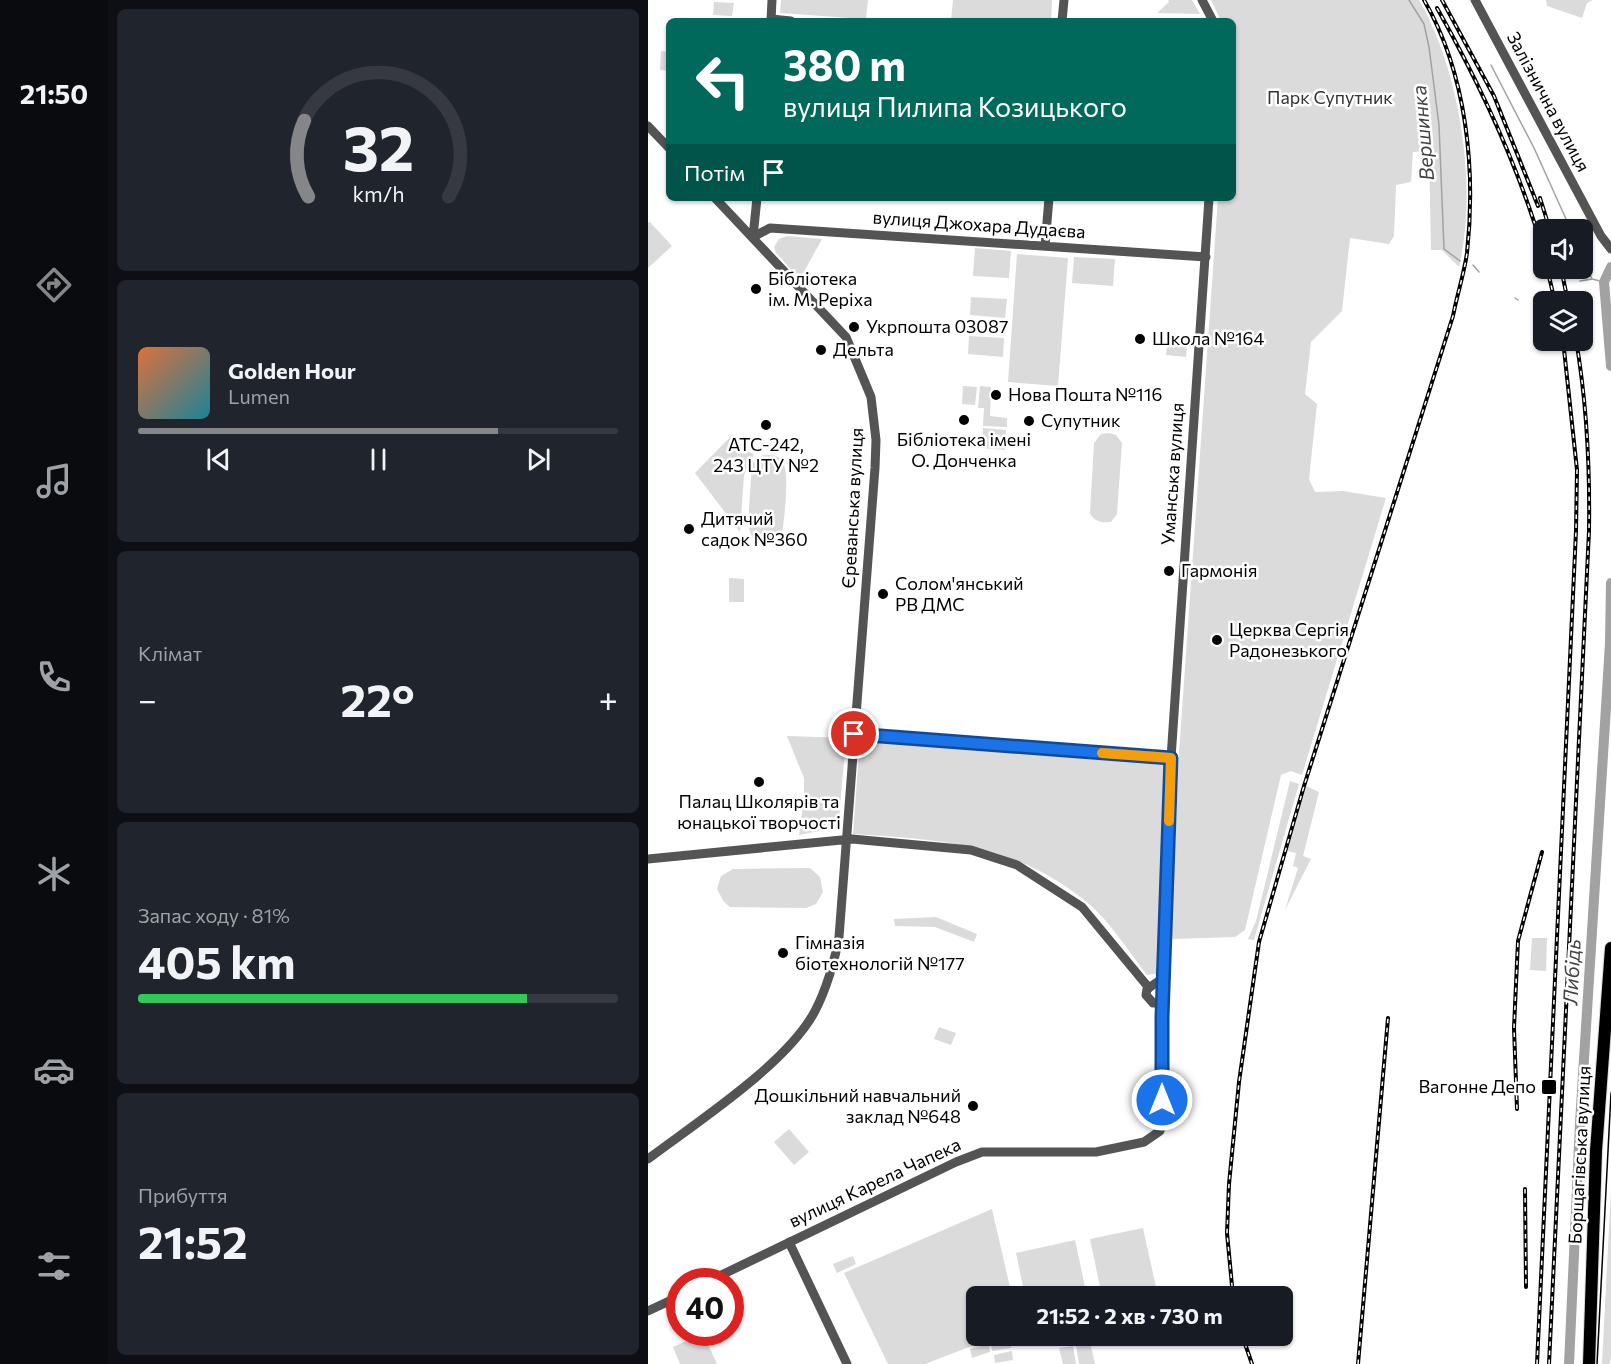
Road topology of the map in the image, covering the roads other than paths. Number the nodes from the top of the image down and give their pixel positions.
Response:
1 (772, 0) edge
2 (1064, 0) edge
3 (1202, 0) edge
4 (1475, 0) edge
5 (771, 18) edge
6 (1062, 18) edge
7 (1211, 18) edge
8 (648, 126) edge
9 (666, 145) edge
10 (719, 201) edge
11 (757, 201) edge
12 (1049, 201) edge
13 (1209, 201) edge
14 (753, 237) junction
15 (1045, 246) junction
16 (1611, 249) edge
17 (1206, 257) junction
18 (854, 734) junction
19 (1171, 758) junction
20 (846, 839) junction
21 (648, 859) edge
22 (1611, 948) edge
23 (1165, 968) junction
24 (1150, 987) junction
25 (1164, 996) junction
26 (1153, 1003) junction
27 (1162, 1017) junction
28 (1162, 1124) joint
29 (648, 1159) edge
30 (789, 1242) junction
31 (736, 1268) edge
32 (666, 1303) edge
33 (648, 1311) edge
34 (847, 1364) edge
35 (1589, 1364) edge

1 - 5 street
2 - 6 street
3 - 7 street
4 - 16 street, Залізнична вулиця
8 - 9 street
10 - 14 street, Єреванська вулиця
11 - 14 street
12 - 15 street
13 - 17 street, Уманська вулиця
14 - 15 street, вулиця Джохара Дудаєва
14 - 18 street, Єреванська вулиця
15 - 17 street, вулиця Джохара Дудаєва
17 - 19 street, Уманська вулиця
18 - 19 street
18 - 20 street, Єреванська вулиця
19 - 23 street, Уманська вулиця
20 - 21 street
20 - 24 street
20 - 29 street, Єреванська вулиця
22 - 35 main road, Борщагівська вулиця
23 - 24 street
23 - 25 street, Уманська вулиця
24 - 25 street
24 - 26 street
25 - 26 street
25 - 27 street, Уманська вулиця
26 - 27 street
27 - 28 street, Уманська вулиця
28 - 30 street, вулиця Карела Чапека
30 - 31 street, вулиця Карела Чапека
30 - 34 street
32 - 33 street

